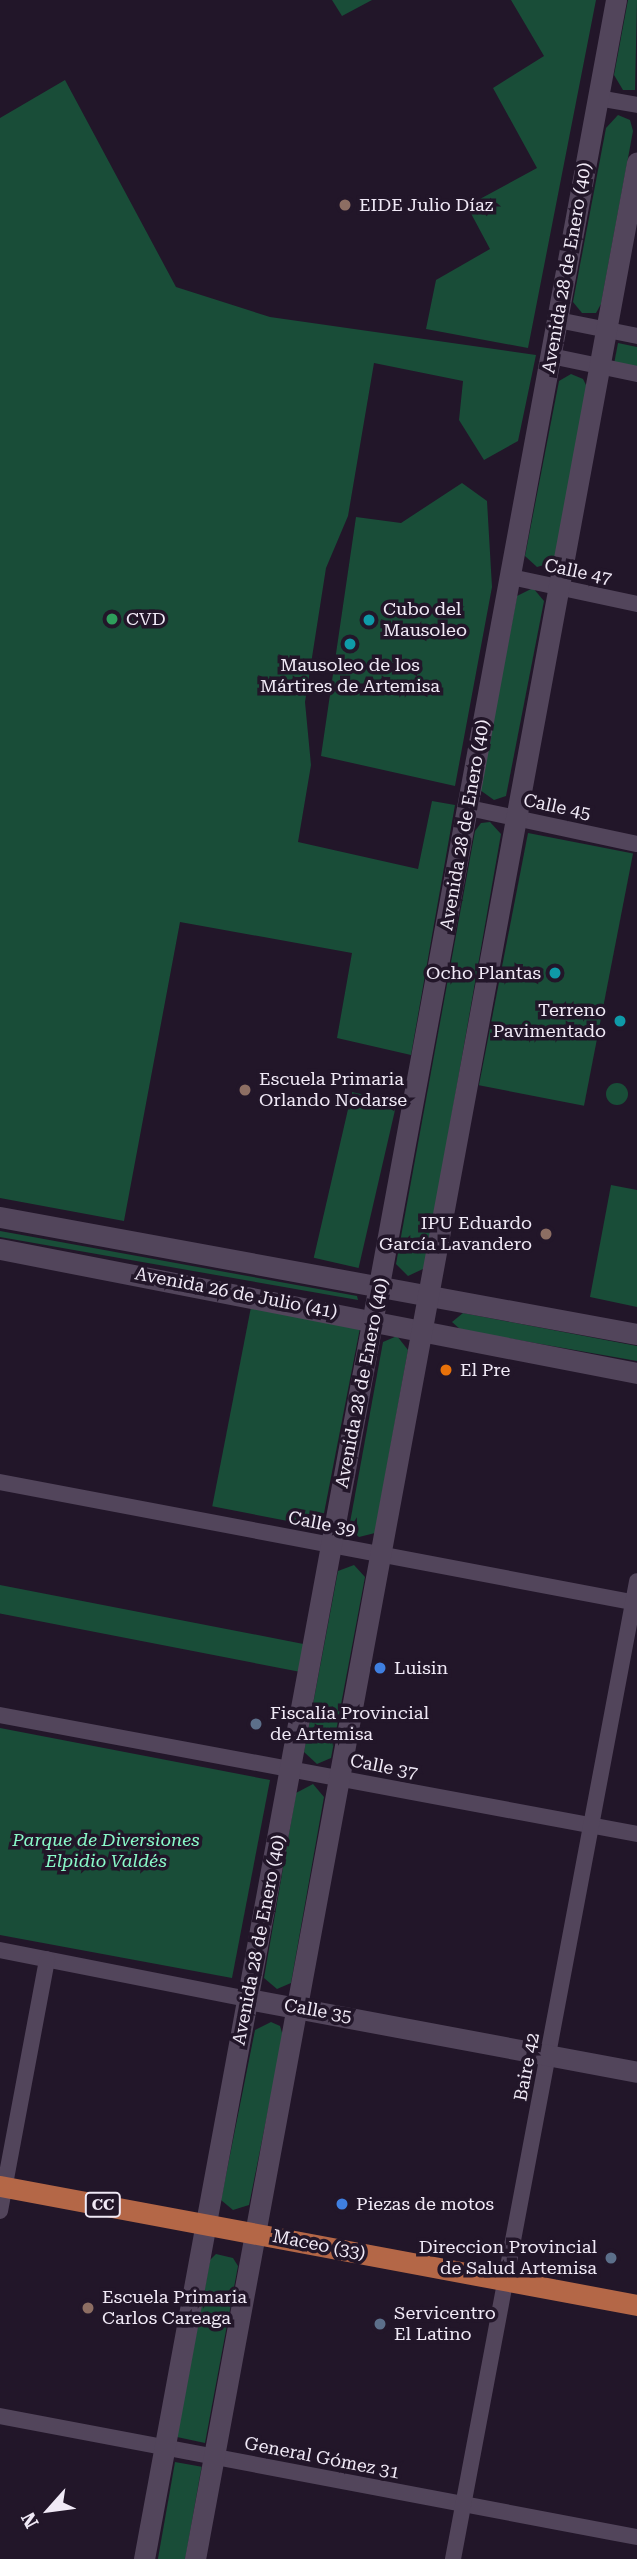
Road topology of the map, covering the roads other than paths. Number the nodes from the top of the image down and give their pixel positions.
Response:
1 (616, 0) edge
2 (598, 98) junction
3 (637, 105) edge
4 (637, 162) edge
5 (558, 320) junction
6 (606, 329) junction
7 (637, 336) edge
8 (551, 356) junction
9 (599, 366) junction
10 (637, 374) edge
11 (511, 577) junction
12 (558, 587) junction
13 (637, 604) edge
14 (469, 807) junction
15 (516, 818) junction
16 (637, 844) edge
17 (0, 1217) edge
18 (0, 1249) edge
19 (380, 1288) junction
20 (428, 1294) junction
21 (374, 1319) junction
22 (421, 1332) junction
23 (637, 1334) edge
24 (637, 1373) edge
25 (0, 1482) edge
26 (332, 1545) junction
27 (380, 1554) junction
28 (637, 1581) edge
29 (635, 1602) edge
30 (0, 1715) edge
31 (290, 1769) junction
32 (339, 1778) junction
33 (592, 1826) junction
34 (637, 1835) edge
35 (0, 1950) edge
36 (47, 1959) junction
37 (248, 1999) junction
38 (297, 2007) junction
39 (549, 2055) junction
40 (637, 2072) edge
41 (2, 2186) edge
42 (0, 2211) edge
43 (206, 2224) junction
44 (255, 2232) junction
45 (507, 2281) junction
46 (637, 2305) edge
47 (0, 2416) edge
48 (164, 2448) junction
49 (214, 2457) junction
50 (464, 2504) junction
51 (637, 2537) edge
52 (144, 2559) edge
53 (195, 2559) edge
54 (453, 2559) edge

1 - 2 main road, Avenida 28 de Enero (40)
2 - 3 street
2 - 5 main road, Avenida 28 de Enero (40)
4 - 6 main road
5 - 6 street
5 - 8 main road, Avenida 28 de Enero (40)
6 - 7 street
6 - 9 main road
8 - 9 street
8 - 11 main road, Avenida 28 de Enero (40)
9 - 10 street
9 - 12 main road
11 - 12 street, Calle 47
11 - 14 main road, Avenida 28 de Enero (40)
12 - 13 street, Calle 47
12 - 15 main road
14 - 15 street, Calle 45
14 - 19 main road, Avenida 28 de Enero (40)
15 - 16 street, Calle 45
15 - 20 main road
17 - 19 main road, Avenida 26 de Julio (41)
18 - 21 main road, Avenida 26 de Julio (41)
19 - 20 main road, Avenida 26 de Julio (41)
19 - 21 main road, Avenida 28 de Enero (40)
20 - 22 main road
20 - 23 main road, Avenida 26 de Julio (41)
21 - 22 main road, Avenida 26 de Julio (41)
21 - 26 main road, Avenida 28 de Enero (40)
22 - 24 main road, Avenida 26 de Julio (41)
22 - 27 main road
25 - 26 street, Calle 39
26 - 27 street, Calle 39
26 - 31 main road, Avenida 28 de Enero (40)
27 - 29 street, Calle 39
27 - 32 main road
28 - 29 street, Baire 42
29 - 33 street, Baire 42
30 - 31 street, Calle 37
31 - 32 street, Calle 37
31 - 37 main road, Avenida 28 de Enero (40)
32 - 33 street, Calle 37
32 - 38 main road
33 - 34 street, Calle 37
33 - 39 street, Baire 42
35 - 36 street, Calle 35
36 - 37 street, Calle 35
36 - 41 street
37 - 38 main road, Calle 35
37 - 43 main road, Avenida 28 de Enero (40)
38 - 39 main road, Calle 35
38 - 44 main road
39 - 40 main road, Calle 35
39 - 45 street, Baire 42
41 - 42 street
41 - 43 main road, Maceo (33) / CC
43 - 44 main road, Maceo (33) / CC
43 - 48 main road, Avenida 28 de Enero (40)
44 - 45 main road, Maceo (33) / CC
44 - 49 main road
45 - 46 main road, Maceo (33) / CC
45 - 50 street, Baire 42
47 - 48 street, General Gómez 31
48 - 49 street, General Gómez 31
48 - 52 main road, Avenida 28 de Enero (40)
49 - 50 street, General Gómez 31
49 - 53 main road
50 - 51 street, General Gómez 31
50 - 54 street, Baire 42

